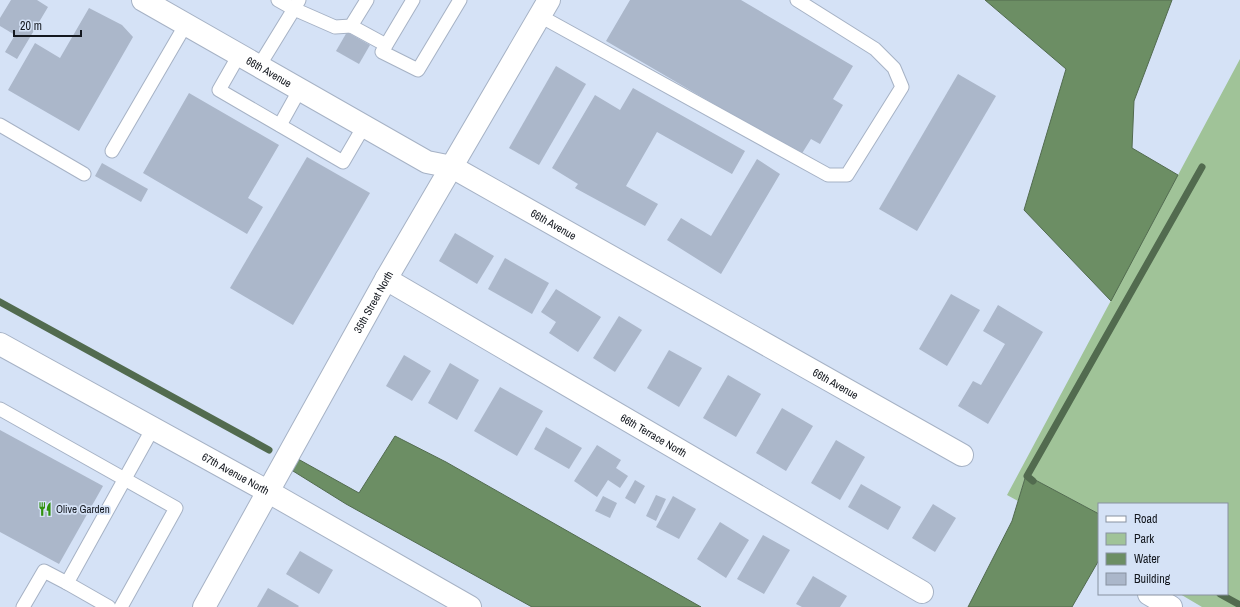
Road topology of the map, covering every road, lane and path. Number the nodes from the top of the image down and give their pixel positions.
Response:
1 (144, 0) edge
2 (278, 0) edge
3 (367, 0) edge
4 (413, 0) edge
5 (460, 0) edge
6 (797, 0) edge
7 (296, 4) edge
8 (545, 8) edge
9 (186, 24) junction
10 (350, 26) junction
11 (386, 45) junction
12 (239, 55) junction
13 (259, 66) junction
14 (300, 89) junction
15 (0, 125) edge
16 (280, 125) junction
17 (364, 126) junction
18 (112, 151) dead end
19 (452, 167) junction
20 (84, 174) dead end
21 (386, 279) junction
22 (0, 344) edge
23 (0, 409) edge
24 (153, 428) junction
25 (962, 456) dead end
26 (125, 479) junction
27 (267, 491) junction
28 (66, 583) junction
29 (922, 592) dead end
30 (1151, 595) edge
31 (23, 607) edge
32 (109, 607) edge
33 (121, 607) edge
34 (204, 607) edge
35 (470, 607) edge
36 (1171, 607) edge

1 - 9 street, 66th Avenue
2 - 7 lane
3 - 10 lane
4 - 11 lane
5 - 11 lane
6 - 8 lane
7 - 10 lane
7 - 13 lane
8 - 19 street, 35th Street North
9 - 12 street, 66th Avenue
9 - 18 lane
10 - 11 lane
12 - 13 street, 66th Avenue
12 - 16 lane
13 - 14 street, 66th Avenue
14 - 16 lane
14 - 17 street, 66th Avenue
15 - 20 lane
16 - 17 lane
17 - 19 street, 66th Avenue
19 - 21 street, 35th Street North
19 - 25 street, 66th Avenue
21 - 27 street, 35th Street North
21 - 29 street, 66th Terrace North
22 - 24 street, 67th Avenue North
23 - 26 lane
24 - 26 lane
24 - 27 street, 67th Avenue North
26 - 28 lane
26 - 33 lane
27 - 34 street, 35th Street North
27 - 35 street, 67th Avenue North
28 - 31 lane
28 - 32 lane
30 - 36 street

